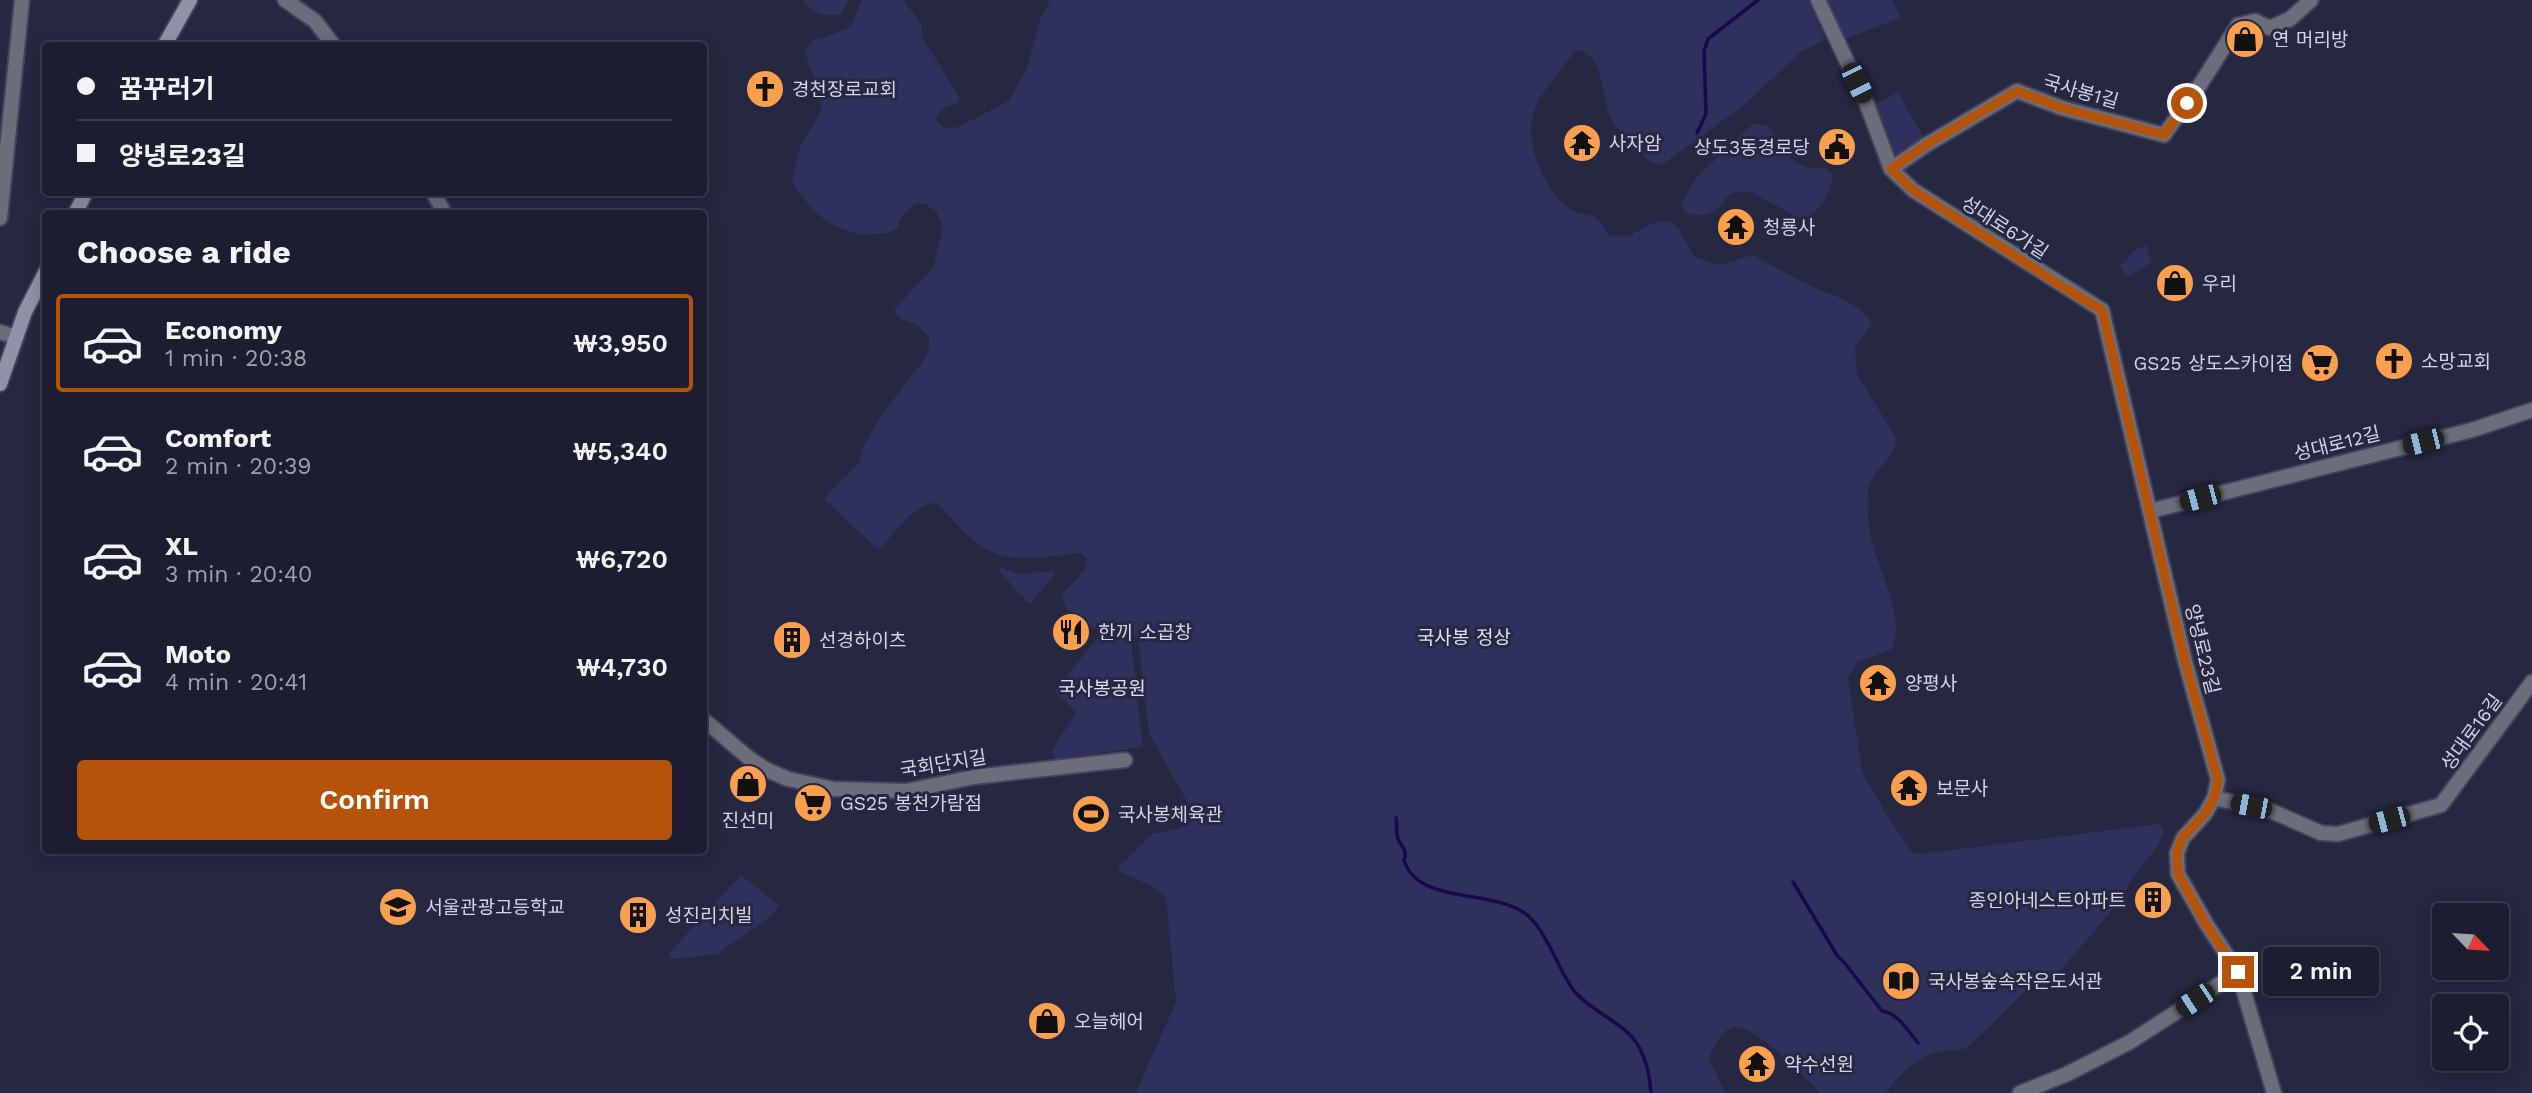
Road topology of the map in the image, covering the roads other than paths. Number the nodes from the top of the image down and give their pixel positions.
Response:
1 (22, 0) edge
2 (190, 0) edge
3 (285, 0) edge
4 (1818, 0) edge
5 (2311, 0) edge
6 (166, 42) edge
7 (331, 42) edge
8 (1891, 169) junction
9 (0, 218) edge
10 (42, 279) edge
11 (2102, 310) joint
12 (0, 332) edge
13 (16, 337) junction
14 (0, 384) edge
15 (2532, 410) edge
16 (2150, 511) junction
17 (2532, 682) edge
18 (707, 723) edge
19 (1125, 760) dead end
20 (2214, 798) junction
21 (2238, 972) junction
22 (2048, 1087) edge
23 (2020, 1093) edge
24 (2274, 1093) edge

1 - 9 street
2 - 6 main road
3 - 7 street
4 - 8 street
5 - 8 street, 국사봉1길
8 - 11 street, 성대로6가길
10 - 13 main road
11 - 16 street, 양녕로23길
12 - 13 street
13 - 14 main road
15 - 16 street, 성대로12길
16 - 20 street, 양녕로23길
17 - 20 street, 성대로16길
18 - 19 street, 국회단지길
20 - 21 street
21 - 22 street
21 - 24 street
22 - 23 street

